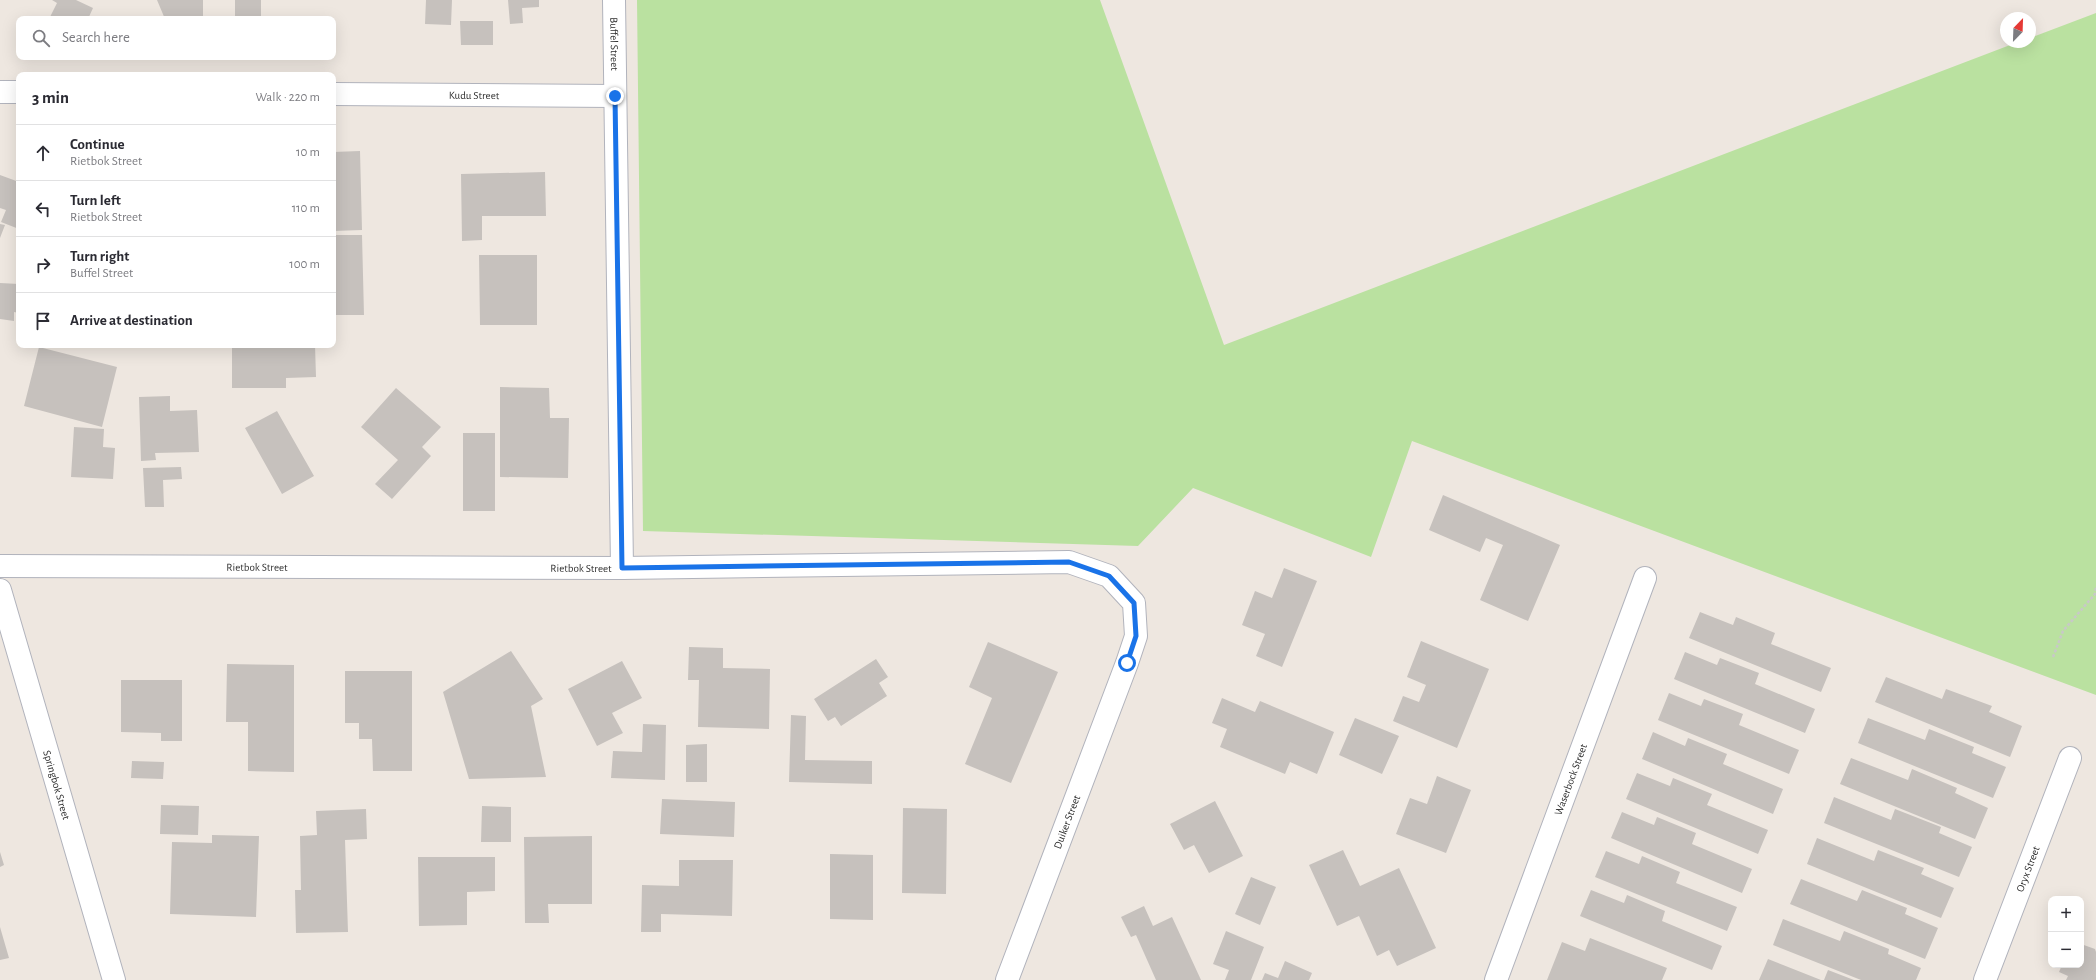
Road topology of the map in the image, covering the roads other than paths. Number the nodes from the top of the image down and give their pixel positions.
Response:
1 (614, 0) edge
2 (0, 92) edge
3 (16, 92) edge
4 (336, 94) edge
5 (615, 96) junction
6 (0, 566) edge
7 (622, 568) junction
8 (1645, 578) dead end
9 (0, 590) edge
10 (1127, 663) joint
11 (2070, 758) dead end
12 (114, 980) edge
13 (1007, 980) edge
14 (1496, 980) edge
15 (1985, 980) edge

1 - 5 street, Buffel Street
2 - 3 street
4 - 5 street, Kudu Street
5 - 7 street, Buffel Street
6 - 7 street, Rietbok Street
7 - 10 street, Rietbok Street
8 - 14 street, Waserbock Street
9 - 12 street, Springbok Street
10 - 13 street, Duiker Street
11 - 15 street, Oryx Street

